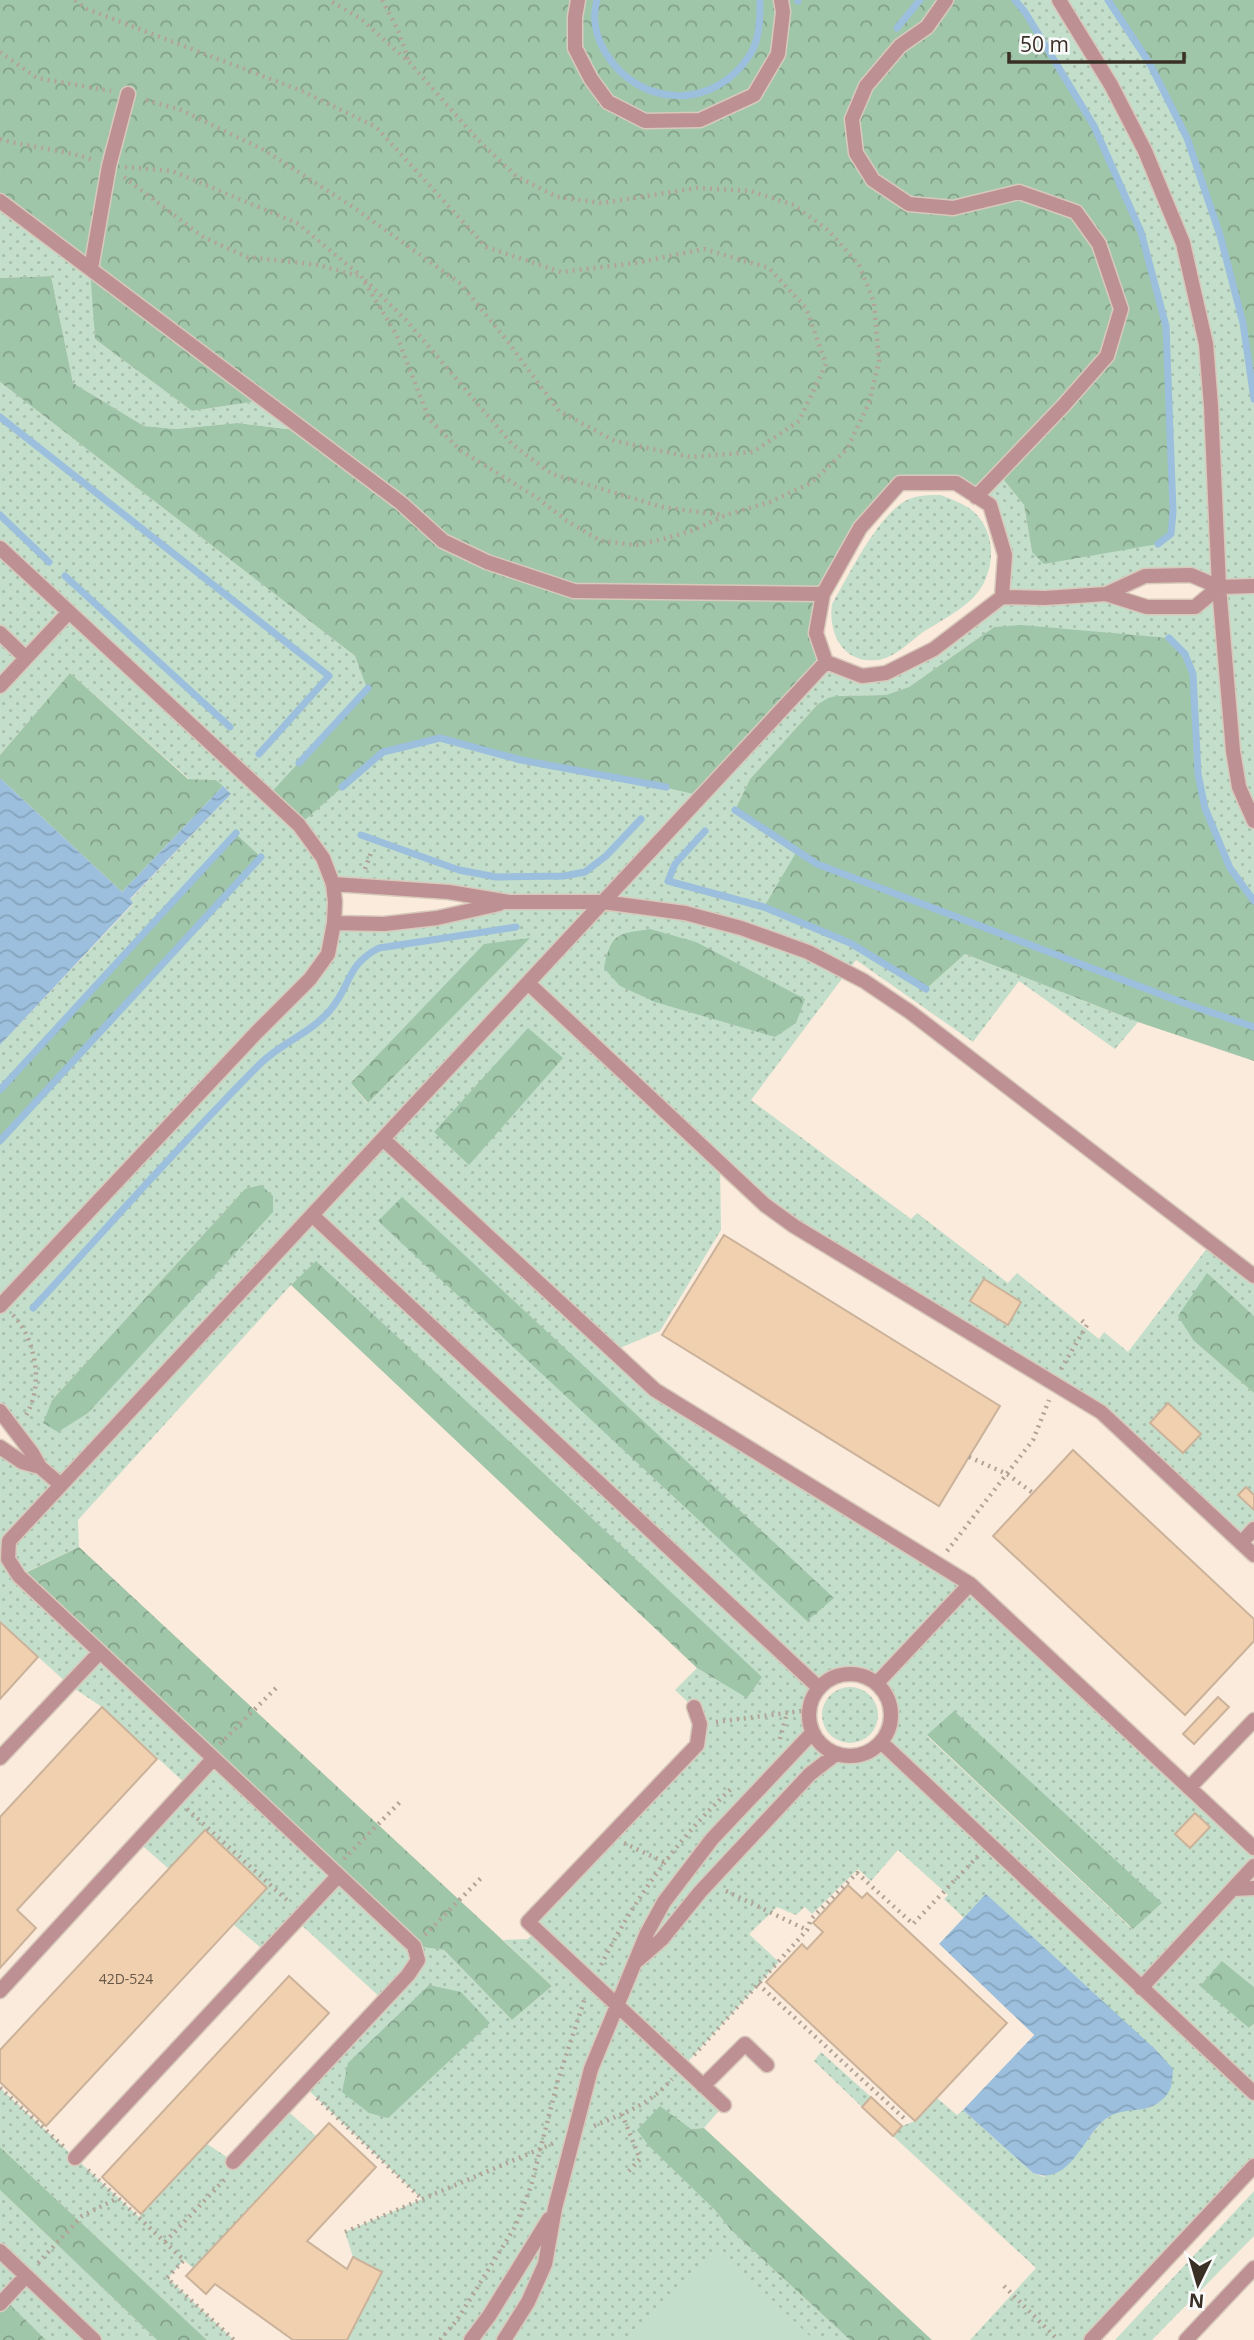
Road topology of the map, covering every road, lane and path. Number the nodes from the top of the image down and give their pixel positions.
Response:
1 (75, 0) edge
2 (329, 0) edge
3 (382, 0) edge
4 (578, 0) edge
5 (781, 0) edge
6 (946, 0) edge
7 (1059, 0) edge
8 (0, 52) edge
9 (410, 63) junction
10 (128, 94) junction
11 (0, 139) edge
12 (109, 166) junction
13 (0, 201) edge
14 (90, 269) junction
15 (361, 276) junction
16 (976, 497) junction
17 (726, 515) junction
18 (0, 548) edge
19 (1254, 586) edge
20 (1219, 587) junction
21 (823, 594) junction
22 (1106, 594) junction
23 (1002, 597) junction
24 (69, 612) junction
25 (0, 633) edge
26 (26, 658) junction
27 (826, 662) junction
28 (0, 686) edge
29 (1254, 821) edge
30 (333, 884) junction
31 (509, 902) junction
32 (603, 902) junction
33 (334, 923) junction
34 (528, 983) junction
35 (383, 1139) junction
36 (312, 1215) junction
37 (1254, 1276) edge
38 (1, 1305) edge
39 (1079, 1318) dead end
40 (1055, 1384) junction
41 (0, 1411) edge
42 (16, 1431) junction
43 (0, 1447) edge
44 (969, 1457) dead end
45 (40, 1467) junction
46 (1007, 1474) junction
47 (61, 1486) junction
48 (1033, 1493) dead end
49 (1254, 1530) edge
50 (1241, 1543) junction
51 (1254, 1555) edge
52 (937, 1564) junction
53 (970, 1584) junction
54 (100, 1652) junction
55 (877, 1683) junction
56 (276, 1687) dead end
57 (818, 1687) junction
58 (694, 1707) dead end
59 (809, 1710) junction
60 (1254, 1720) edge
61 (701, 1724) junction
62 (812, 1733) junction
63 (881, 1742) junction
64 (836, 1754) junction
65 (211, 1757) junction
66 (0, 1758) edge
67 (1189, 1788) junction
68 (176, 1799) junction
69 (400, 1802) dead end
70 (989, 1844) junction
71 (1254, 1848) edge
72 (1254, 1866) edge
73 (335, 1874) junction
74 (481, 1878) dead end
75 (1254, 1888) edge
76 (1233, 1889) junction
77 (302, 1914) junction
78 (414, 1946) junction
79 (637, 1961) junction
80 (758, 1984) junction
81 (1141, 1987) junction
82 (0, 1991) edge
83 (617, 2005) junction
84 (767, 2065) dead end
85 (683, 2067) junction
86 (304, 2085) junction
87 (702, 2086) junction
88 (0, 2088) edge
89 (1254, 2094) edge
90 (724, 2105) dead end
91 (622, 2114) junction
92 (907, 2121) dead end
93 (575, 2134) junction
94 (75, 2158) junction
95 (233, 2162) joint
96 (1254, 2166) edge
97 (628, 2172) dead end
98 (118, 2198) junction
99 (422, 2199) junction
100 (555, 2208) junction
101 (345, 2232) dead end
102 (165, 2242) junction
103 (0, 2251) edge
104 (1254, 2268) edge
105 (26, 2276) junction
106 (1004, 2286) dead end
107 (0, 2304) edge
108 (94, 2340) edge
109 (234, 2340) edge
110 (471, 2340) edge
111 (504, 2340) edge
112 (1058, 2340) edge
113 (1091, 2340) edge
114 (1186, 2340) edge

1 - 10 path
2 - 9 path
3 - 9 path
4 - 5 lane
6 - 16 lane
7 - 20 lane
8 - 10 path
9 - 17 path
10 - 12 lane
11 - 12 path
12 - 14 lane
12 - 15 path
12 - 15 path
13 - 14 lane
14 - 21 lane
15 - 17 path
15 - 17 path
16 - 21 lane
16 - 23 lane
18 - 24 lane
19 - 20 lane
20 - 22 lane
20 - 22 lane
20 - 29 lane
21 - 27 lane
22 - 23 lane
23 - 27 lane
24 - 26 lane
24 - 30 lane
25 - 26 lane
26 - 28 lane
27 - 32 lane
30 - 31 lane
30 - 33 lane
31 - 32 lane
31 - 33 lane
32 - 34 lane
32 - 37 lane
33 - 38 lane
34 - 35 lane
34 - 40 lane
35 - 36 lane
35 - 52 lane
36 - 47 lane
36 - 57 lane
38 - 42 path
39 - 40 path
40 - 46 path
40 - 50 lane
41 - 42 lane
42 - 45 lane
43 - 45 lane
44 - 46 path
45 - 47 lane
46 - 48 path
46 - 52 path
47 - 54 lane
49 - 50 lane
50 - 51 lane
52 - 53 lane
53 - 55 lane
53 - 67 lane
54 - 65 lane
54 - 66 lane
55 - 57 lane
55 - 63 lane
56 - 65 path
57 - 59 lane
58 - 61 lane
59 - 61 path
59 - 62 lane
60 - 67 lane
61 - 83 lane
62 - 64 lane
62 - 79 lane
63 - 64 lane
63 - 70 lane
64 - 79 lane
65 - 68 lane
65 - 73 lane
67 - 71 lane
68 - 77 path
68 - 82 lane
69 - 73 path
70 - 80 path
70 - 81 lane
72 - 76 lane
73 - 77 lane
73 - 78 lane
74 - 78 path
75 - 76 lane
76 - 81 lane
77 - 94 lane
78 - 86 lane
79 - 83 lane
80 - 85 path
80 - 92 path
81 - 89 lane
83 - 85 lane
83 - 93 lane
84 - 87 lane
85 - 87 lane
85 - 91 path
86 - 95 lane
86 - 99 path
87 - 90 lane
88 - 94 path
91 - 93 path
91 - 97 path
93 - 99 path
93 - 100 lane
94 - 98 path
95 - 102 path
96 - 113 lane
98 - 102 path
98 - 105 path
99 - 101 path
100 - 110 lane
100 - 111 lane
102 - 109 path
103 - 105 lane
104 - 114 lane
105 - 107 lane
105 - 108 lane
106 - 112 path

